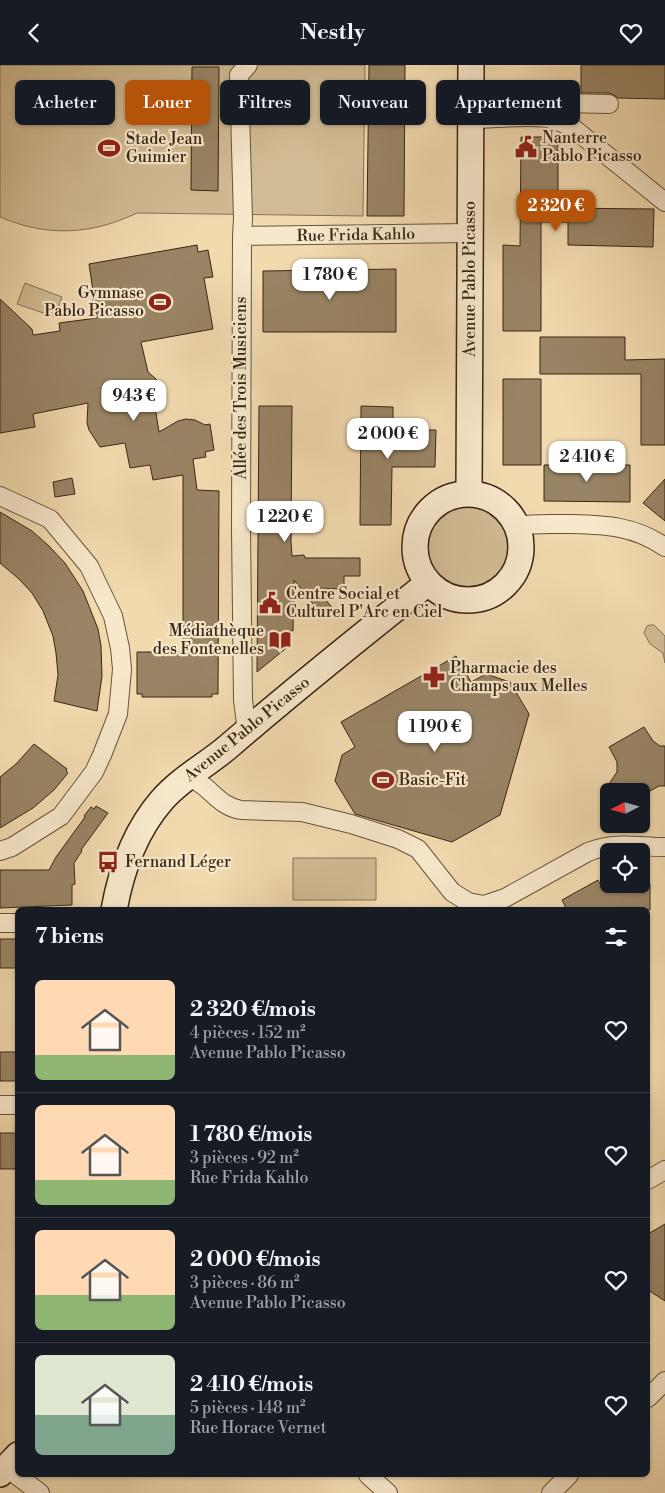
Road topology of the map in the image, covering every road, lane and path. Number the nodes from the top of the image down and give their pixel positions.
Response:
1 (471, 65) edge
2 (244, 70) edge
3 (471, 80) edge
4 (580, 103) edge
5 (610, 104) dead end
6 (470, 125) edge
7 (567, 125) edge
8 (665, 202) edge
9 (470, 233) junction
10 (242, 236) junction
11 (469, 494) junction
12 (0, 496) edge
13 (517, 526) junction
14 (665, 547) edge
15 (428, 583) junction
16 (247, 731) junction
17 (188, 775) junction
18 (665, 847) edge
19 (0, 851) edge
20 (115, 907) edge
21 (0, 923) edge
22 (15, 923) edge
23 (0, 1105) edge
24 (15, 1105) edge
25 (665, 1171) edge
26 (650, 1180) edge
27 (665, 1381) edge
28 (650, 1396) edge
29 (21, 1477) edge
30 (370, 1477) edge
31 (567, 1477) edge
32 (40, 1493) edge
33 (388, 1493) edge
34 (551, 1493) edge

1 - 3 street, Avenue Pablo Picasso
2 - 10 street, Allée des Trois Musiciens
4 - 5 street
6 - 9 street, Avenue Pablo Picasso
7 - 8 street
9 - 10 street, Rue Frida Kahlo
9 - 11 street, Avenue Pablo Picasso
10 - 16 street, Allée des Trois Musiciens
11 - 13 street
11 - 15 street
12 - 19 street
13 - 14 street
13 - 15 street
15 - 16 street, Avenue Pablo Picasso
16 - 17 street, Avenue Pablo Picasso
17 - 18 street
17 - 20 street, Avenue Pablo Picasso
21 - 22 street
23 - 24 street
25 - 26 street
27 - 28 street
29 - 32 street
30 - 33 street
31 - 34 street

